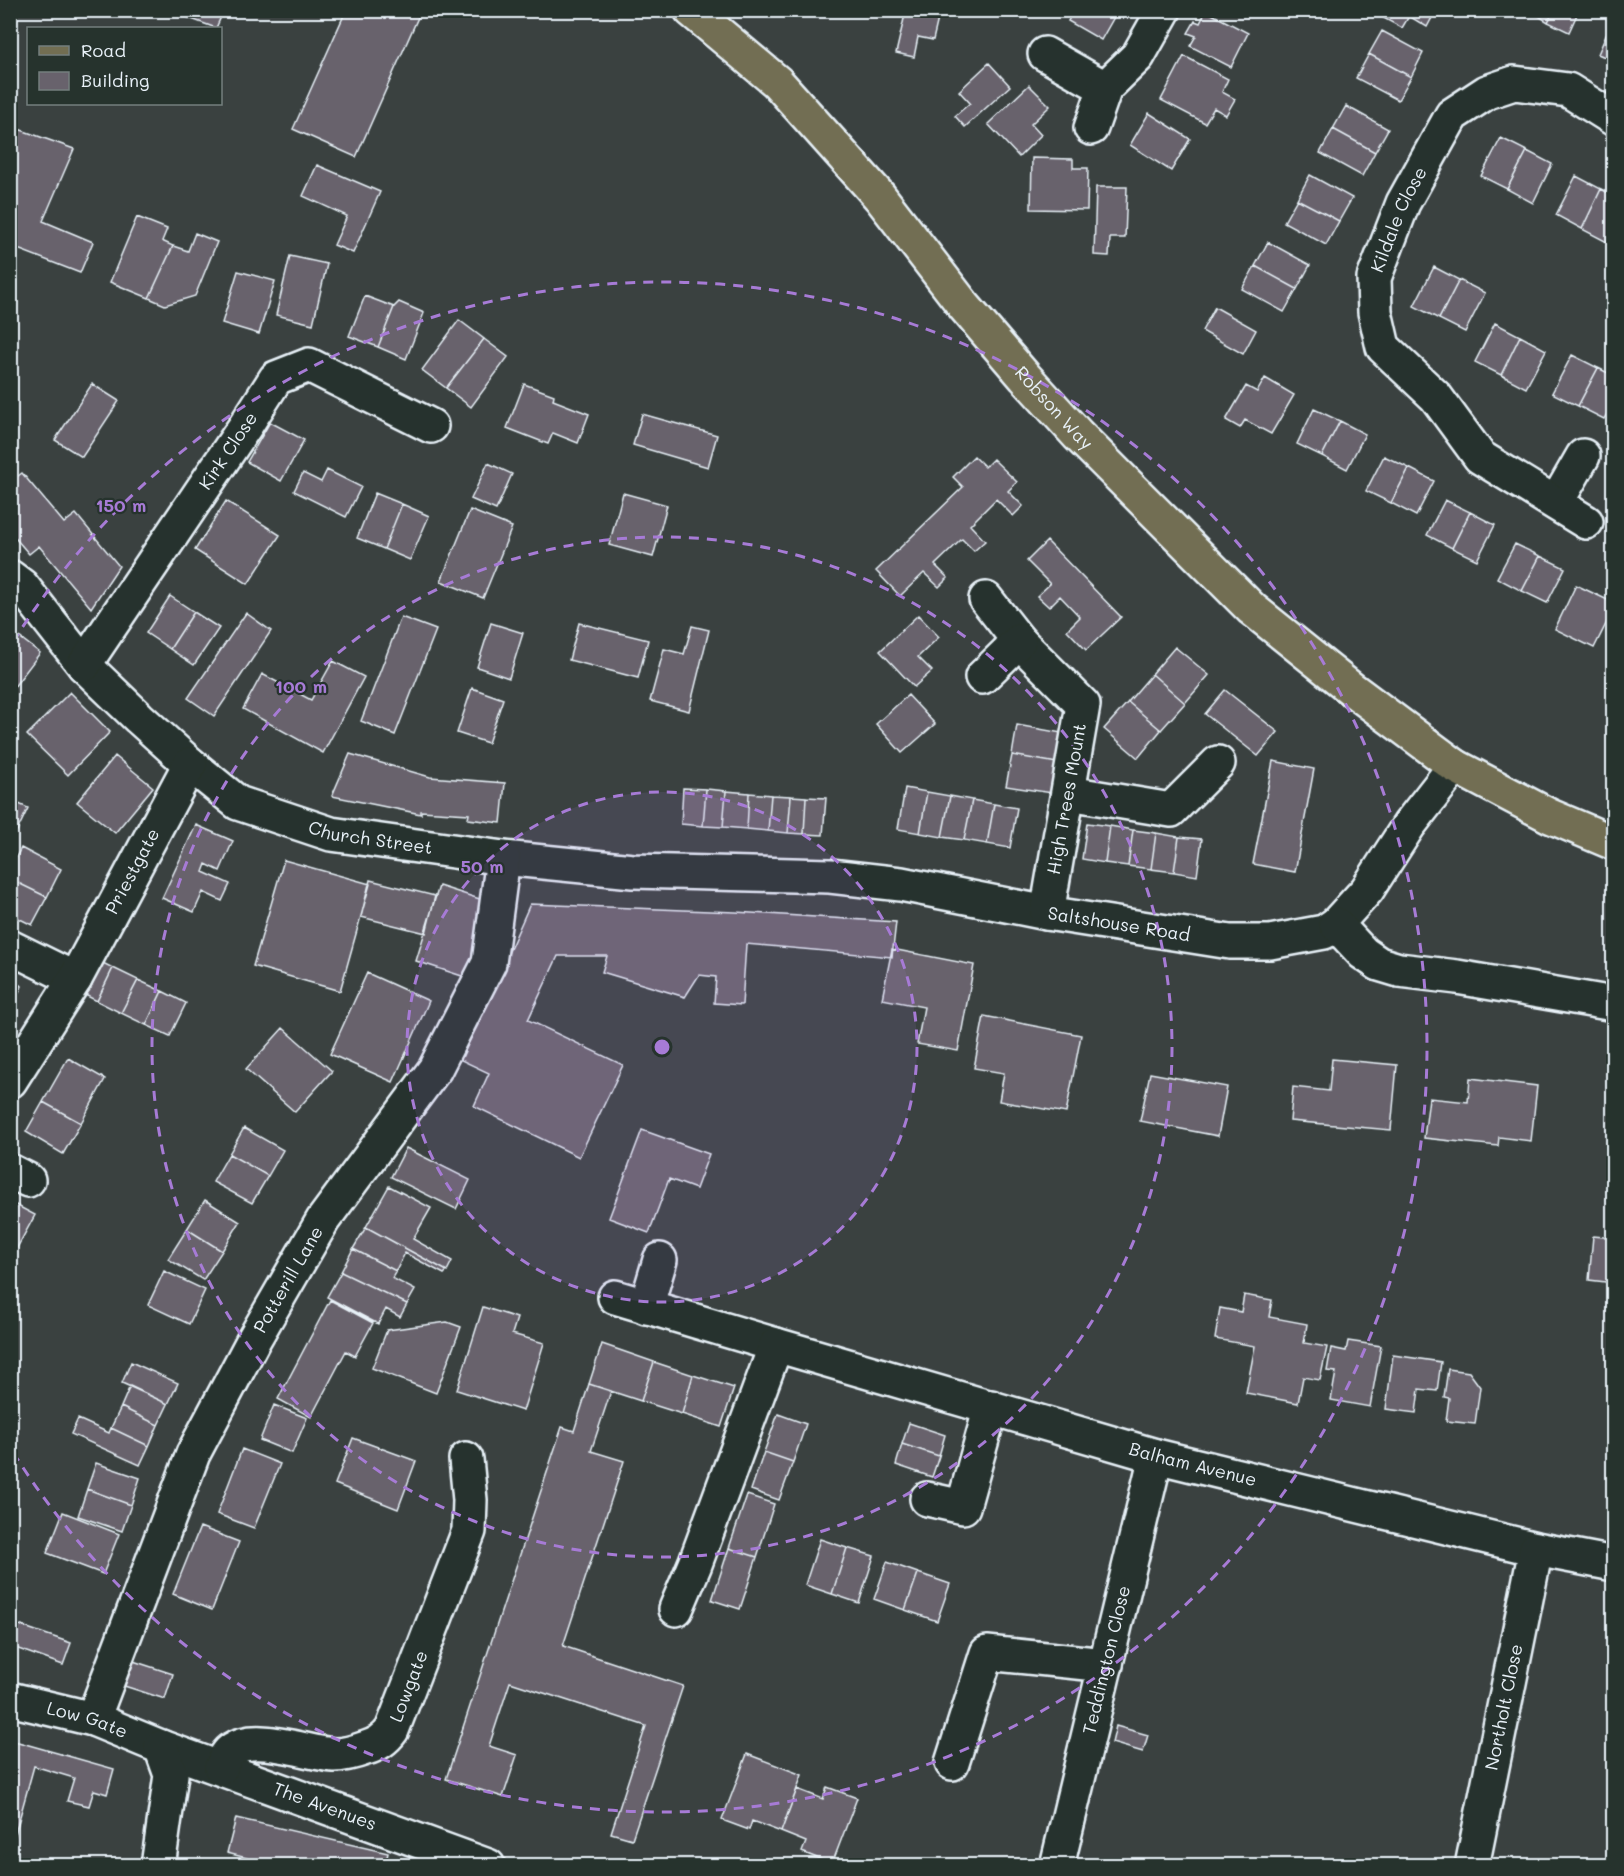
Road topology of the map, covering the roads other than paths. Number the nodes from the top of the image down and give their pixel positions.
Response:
1 (691, 10) edge
2 (1164, 10) edge
3 (1045, 54) dead end
4 (1105, 88) junction
5 (1614, 119) edge
6 (1090, 128) dead end
7 (431, 426) dead end
8 (1583, 456) dead end
9 (1556, 503) junction
10 (1586, 522) dead end
11 (10, 577) edge
12 (986, 599) dead end
13 (1019, 641) junction
14 (84, 665) junction
15 (982, 677) dead end
16 (1218, 763) dead end
17 (190, 764) junction
18 (1455, 766) junction
19 (1069, 793) junction
20 (1614, 843) edge
21 (503, 858) junction
22 (901, 884) joint
23 (1047, 913) junction
24 (1336, 924) junction
25 (10, 947) edge
26 (75, 979) junction
27 (1614, 1004) edge
28 (10, 1081) edge
29 (660, 1260) dead end
30 (615, 1297) dead end
31 (646, 1307) junction
32 (776, 1345) junction
33 (991, 1407) junction
34 (1156, 1456) junction
35 (466, 1459) dead end
36 (927, 1499) dead end
37 (1536, 1549) junction
38 (1614, 1564) edge
39 (676, 1609) dead end
40 (1106, 1665) junction
41 (10, 1699) edge
42 (93, 1719) junction
43 (161, 1748) junction
44 (952, 1763) dead end
45 (221, 1768) junction
46 (158, 1866) edge
47 (489, 1866) edge
48 (1057, 1866) edge
49 (1472, 1866) edge

1 - 18 main road, Robson Way
2 - 4 street
3 - 4 street
4 - 6 street
5 - 9 street, Kildale Close
7 - 14 street, Kirk Close
8 - 9 street
9 - 10 street, Kildale Close
11 - 14 street, Church Street
12 - 13 street, High Trees Mount
13 - 15 street
13 - 19 street, High Trees Mount
14 - 17 street, Church Street
16 - 19 street
17 - 21 street, Church Street
17 - 26 street, Priestgate
18 - 20 main road
18 - 24 street, Saltshouse Road
19 - 23 street, High Trees Mount
21 - 22 street, Church Street
21 - 42 street, Potterill Lane
22 - 23 street, Saltshouse Road
23 - 24 street, Saltshouse Road
24 - 27 street
25 - 26 street
26 - 28 street, Priestgate
29 - 31 street
30 - 31 street, Balham Avenue
31 - 32 street, Balham Avenue
32 - 33 street, Balham Avenue
32 - 39 street
33 - 34 street, Balham Avenue
33 - 36 street
34 - 37 street, Balham Avenue
34 - 40 street, Teddington Close
35 - 45 street, Lowgate
37 - 38 street, Balham Avenue
37 - 49 street, Northolt Close
40 - 44 street
40 - 48 street, Teddington Close
41 - 42 street, Low Gate
42 - 43 street, Low Gate
43 - 45 street, The Avenues
43 - 46 street
45 - 47 street, The Avenues

